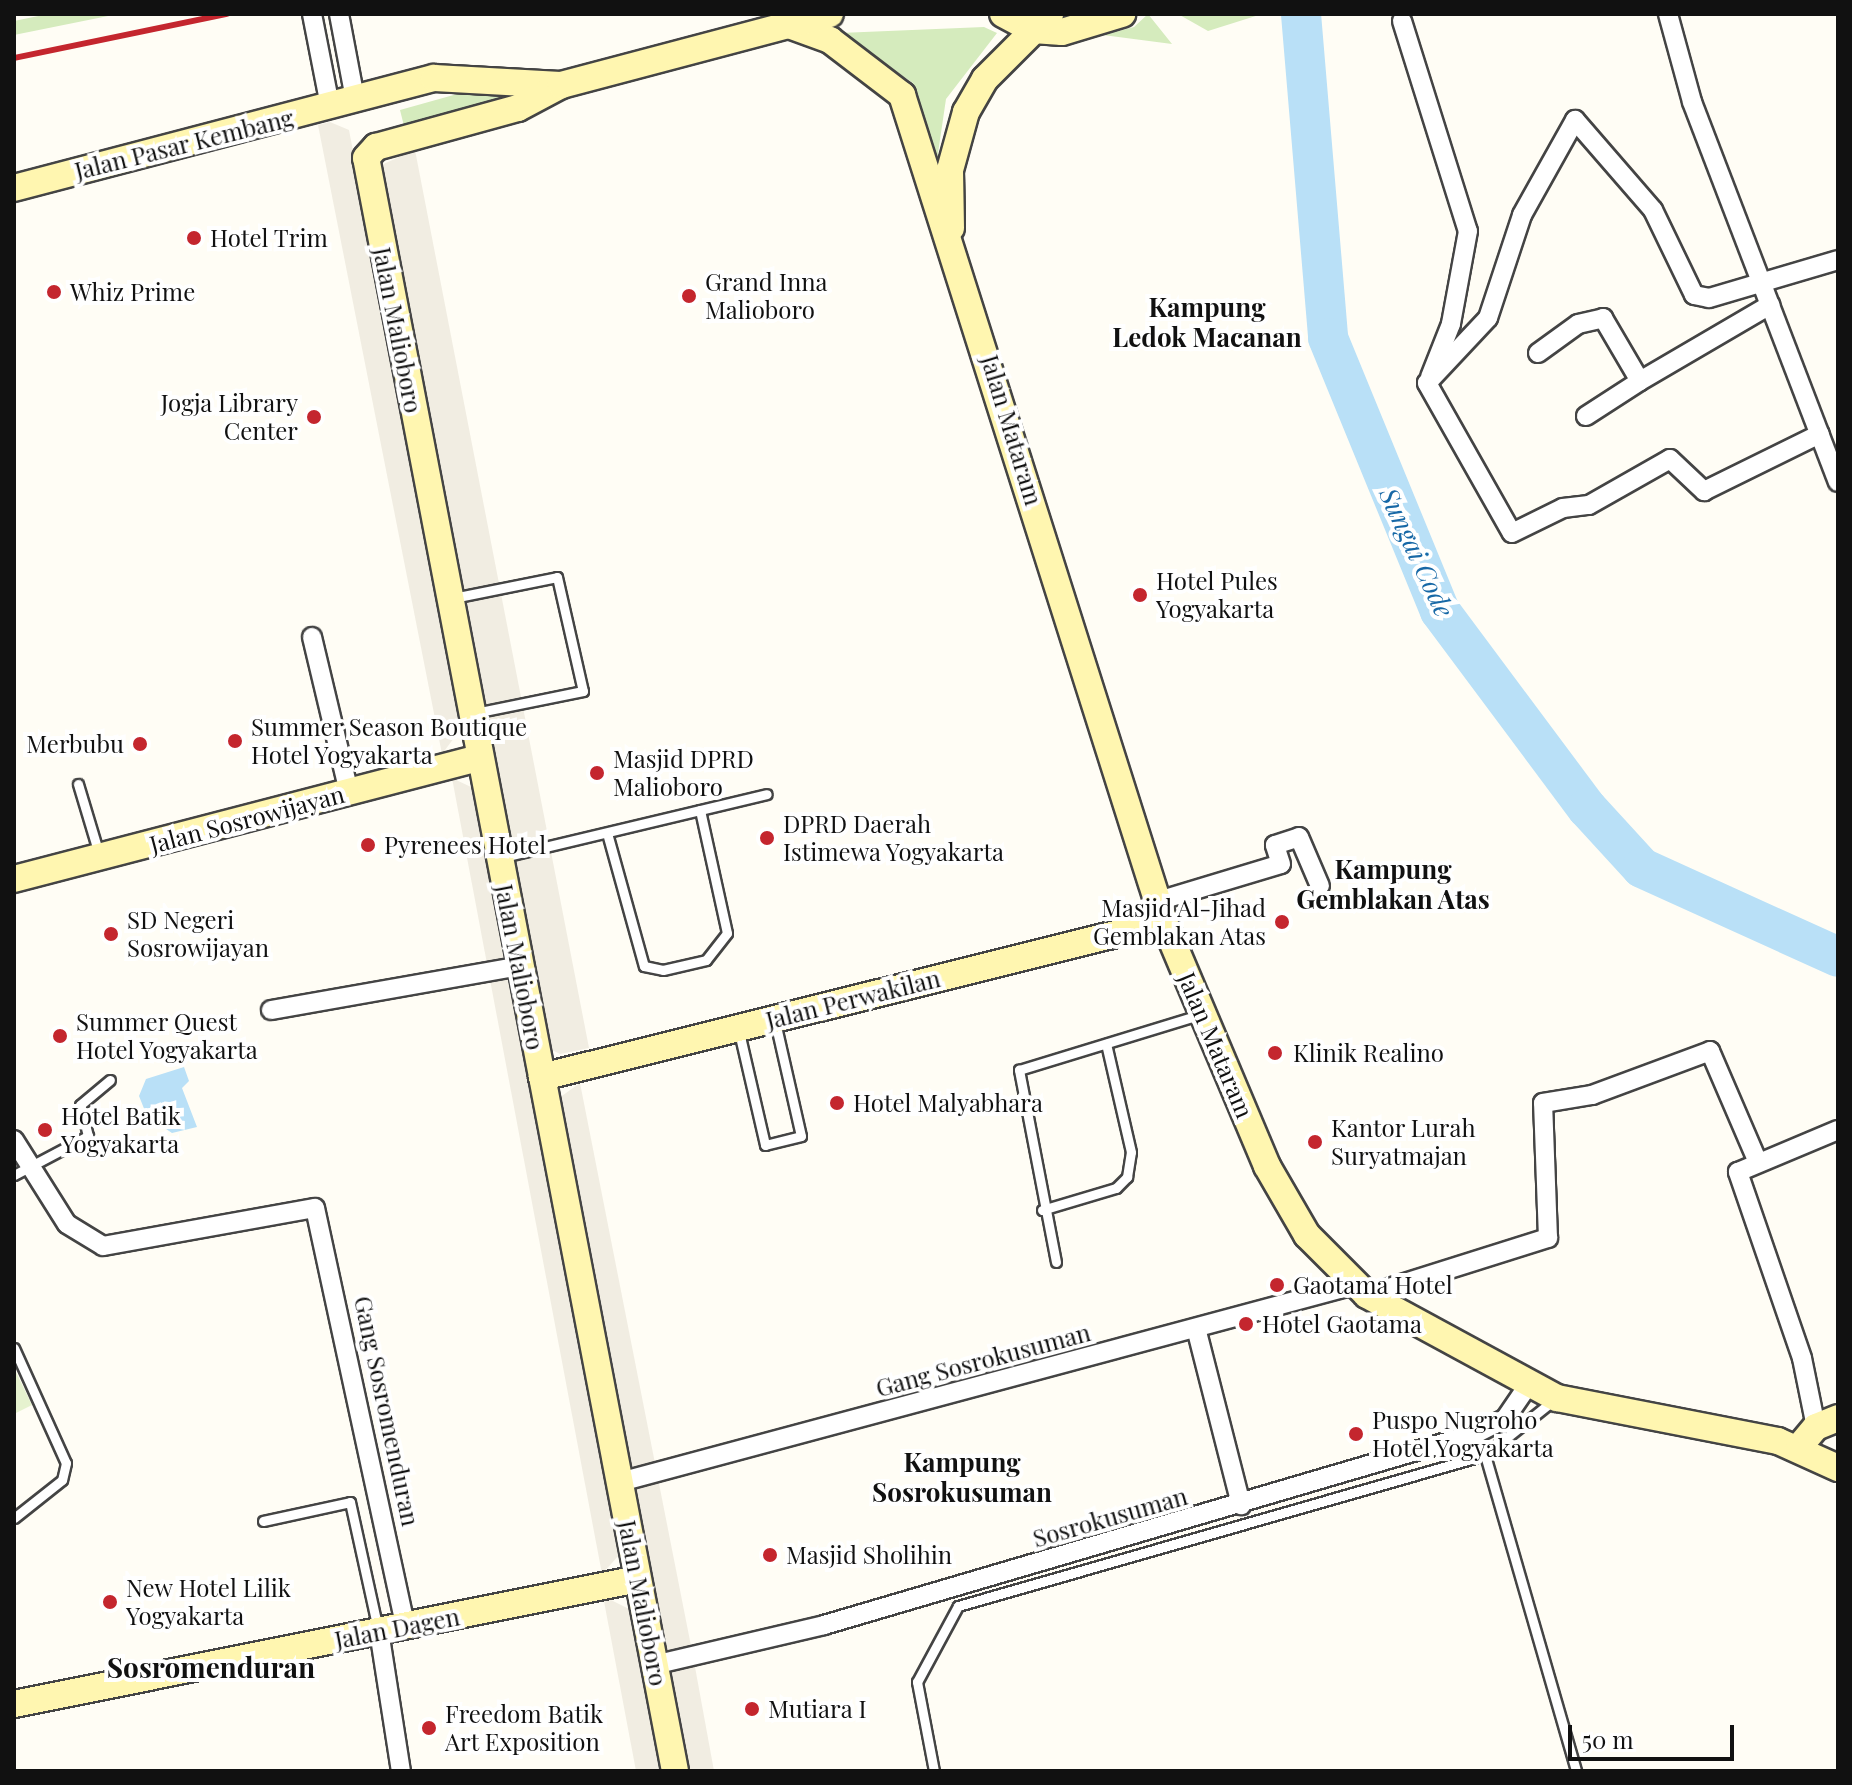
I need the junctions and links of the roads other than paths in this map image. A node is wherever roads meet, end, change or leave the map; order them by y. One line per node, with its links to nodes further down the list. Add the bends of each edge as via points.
1 (312, 14): 11 (street)
2 (339, 14): 11 (street)
3 (830, 14): 9 (main road)
4 (1003, 14): 8 (main road)
5 (1122, 14): 8 (main road, via 1073,31)
6 (1668, 14): 15 (street, via 1692,102)
7 (1402, 16): 19 (street, via 1468,231 1451,324)
8 (1041, 22): 13 (main road, Jalan Mataram, via 985,79 966,112 950,170)
9 (789, 25): 10 (main road); 13 (main road, Jalan Mataram, via 823,36 896,87)
10 (561, 85): 11 (main road, Jalan Pasar Kembang, via 445,77); 23 (main road, Jalan Malioboro, via 518,108 376,147 366,162)
11 (342, 103): 12 (main road, Jalan Pasar Kembang)
12 (14, 188)
13 (951, 236): 36 (main road, Jalan Mataram)
14 (1838, 260): 15 (street)
15 (1761, 283): 16 (street); 19 (street, via 1709,298 1694,295 1646,200 1575,120 1522,215 1488,318)
16 (1770, 305): 18 (street); 21 (street)
17 (1538, 353): 18 (street, via 1578,324 1603,318)
18 (1640, 381): 20 (street)
19 (1427, 383): 21 (street, via 1512,533 1563,508 1589,505 1670,459 1704,491)
20 (1586, 416)
21 (1820, 434): 22 (street)
22 (1838, 482)
23 (450, 599): 25 (main road, Jalan Malioboro); 25 (lane, via 557,577 583,691)
24 (312, 637): 28 (street)
25 (472, 713): 26 (main road, Jalan Malioboro)
26 (480, 758): 28 (main road, Jalan Sosrowijayan); 33 (main road, Jalan Malioboro)
27 (78, 784): 32 (lane)
28 (349, 792): 32 (main road, Jalan Sosrowijayan)
29 (767, 794): 30 (lane)
30 (700, 810): 31 (lane); 31 (lane, via 727,933 706,960 663,970 644,966)
31 (607, 833): 33 (lane)
32 (100, 857): 34 (main road, Jalan Sosrowijayan)
33 (499, 858): 37 (main road, Jalan Malioboro)
34 (14, 879)
35 (1320, 886): 36 (street, via 1299,837 1275,845 1281,864)
36 (1161, 912): 39 (main road, Jalan Mataram); 40 (main road, Jalan Perwakilan)
37 (520, 966): 38 (street); 43 (main road, Jalan Malioboro)
38 (271, 1010)
39 (1202, 1014): 42 (lane); 51 (main road, Jalan Mataram, via 1299,1221)
40 (774, 1019): 41 (main road, Jalan Perwakilan); 41 (lane, via 801,1136 765,1145)
41 (738, 1028): 43 (main road, Jalan Perwakilan)
42 (1106, 1044): 49 (lane, via 1131,1152 1127,1177 1116,1188); 49 (lane, via 1019,1070)
43 (542, 1077): 59 (main road, Jalan Malioboro)
44 (110, 1080): 48 (lane, via 80,1105 88,1136)
45 (1838, 1130): 47 (street)
46 (14, 1140): 48 (street)
47 (1757, 1160): 51 (street, Gang Sosrokusuman, via 1710,1051 1592,1095 1543,1103 1548,1238); 56 (street, via 1738,1172 1802,1358)
48 (22, 1171): 64 (street, Gang Sosromenduran, via 67,1224 103,1246 315,1208)
49 (1042, 1210): 50 (lane)
50 (1056, 1262)
51 (1363, 1290): 52 (street, Gang Sosrokusuman); 54 (main road, Jalan Mataram)
52 (1196, 1328): 59 (street, Gang Sosrokusuman); 60 (street)
53 (14, 1348): 61 (lane, via 66,1463 62,1480)
54 (1529, 1384): 55 (main road, Jalan Mataram); 60 (street, Sosrokusuman, via 1505,1419 1477,1433)
55 (1557, 1398): 56 (main road, Jalan Mataram); 57 (lane)
56 (1818, 1431): 58 (main road, Jalan Mataram)
57 (1485, 1455): 70 (lane, via 958,1606 917,1682); 71 (lane)
58 (1838, 1468)
59 (620, 1482): 63 (main road, Jalan Malioboro)
60 (1241, 1505): 66 (street, Sosrokusuman)
61 (14, 1518)
62 (263, 1521): 65 (lane, via 350,1502)
63 (638, 1579): 64 (main road, Jalan Dagen); 66 (main road, Jalan Malioboro)
64 (405, 1626): 65 (main road, Jalan Dagen)
65 (379, 1631): 67 (main road, Jalan Dagen); 68 (street)
66 (654, 1665): 69 (main road, Jalan Malioboro)
67 (16, 1699)
68 (401, 1771)
69 (675, 1771)
70 (934, 1771)
71 (1576, 1771)

